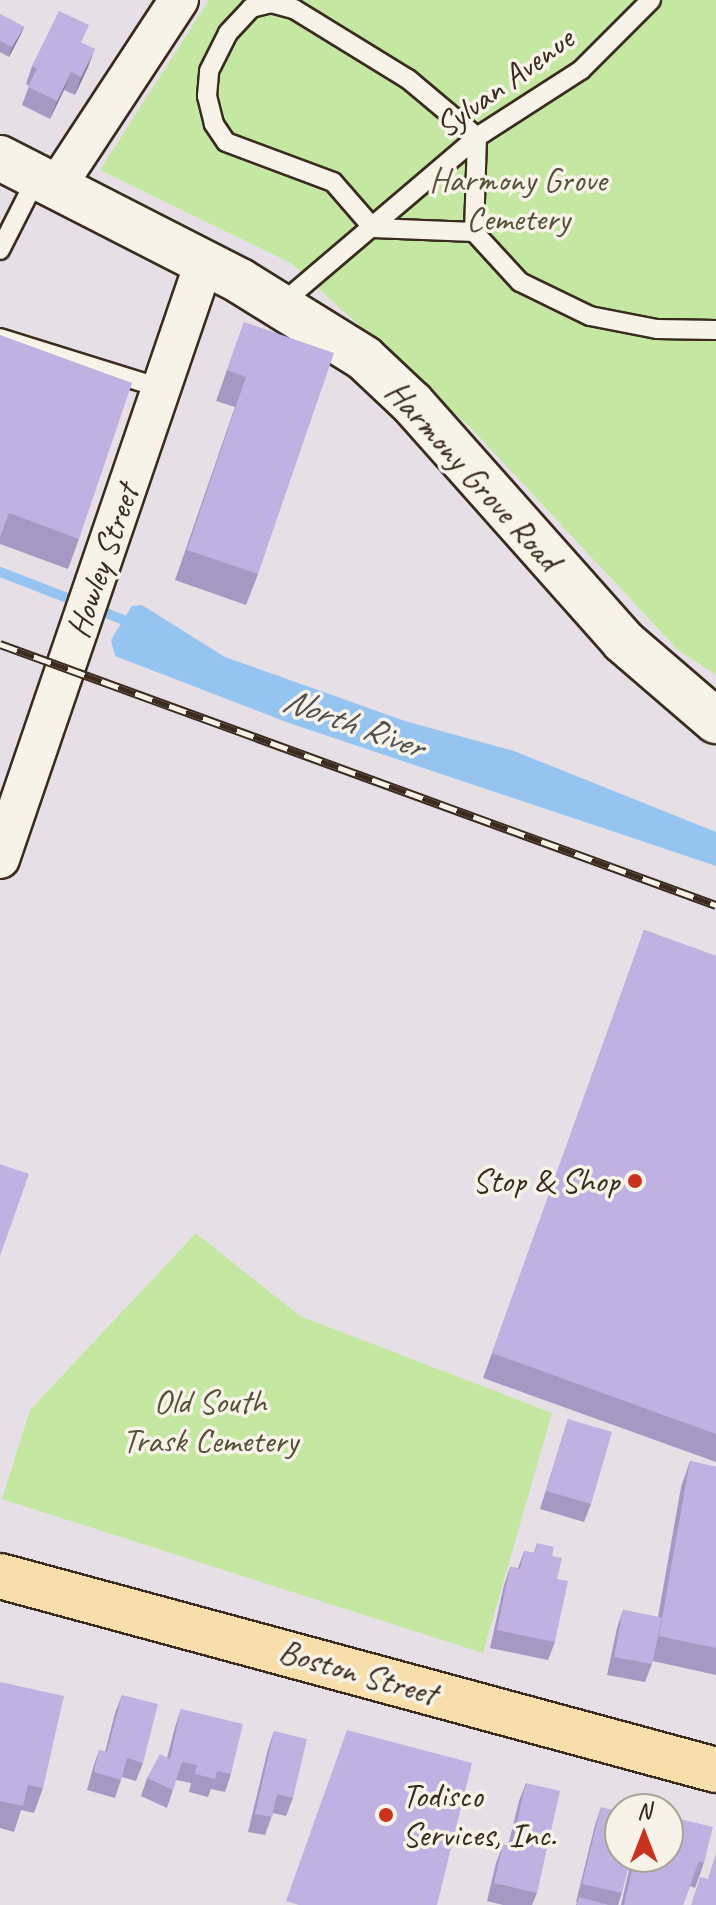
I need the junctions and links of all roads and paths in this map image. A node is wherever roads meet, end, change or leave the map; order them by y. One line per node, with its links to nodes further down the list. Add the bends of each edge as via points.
1 (179, 0): 4 (street)
2 (651, 0): 3 (lane, Sylvan Avenue, via 581,70)
3 (477, 137): 5 (lane, Sylvan Avenue); 5 (lane, via 408,79 294,9 271,3 251,8 228,33 209,71 207,96 214,124 226,142 333,182); 6 (lane)
4 (31, 174): 7 (lane); 8 (street, Harmony Grove Road)
5 (373, 228): 6 (lane); 9 (lane, Sylvan Avenue)
6 (474, 232): 10 (lane, via 520,282 590,316 657,329)
7 (0, 250)
8 (204, 263): 9 (street, Harmony Grove Road); 12 (street, Howley Street)
9 (281, 304): 13 (street, Harmony Grove Road, via 364,358 412,403 623,641)
10 (716, 330)
11 (0, 338): 12 (lane)
12 (161, 388): 14 (street, Howley Street)
13 (716, 721)
14 (0, 859)
15 (0, 1576): 16 (main road, Boston Street)
16 (716, 1770)

